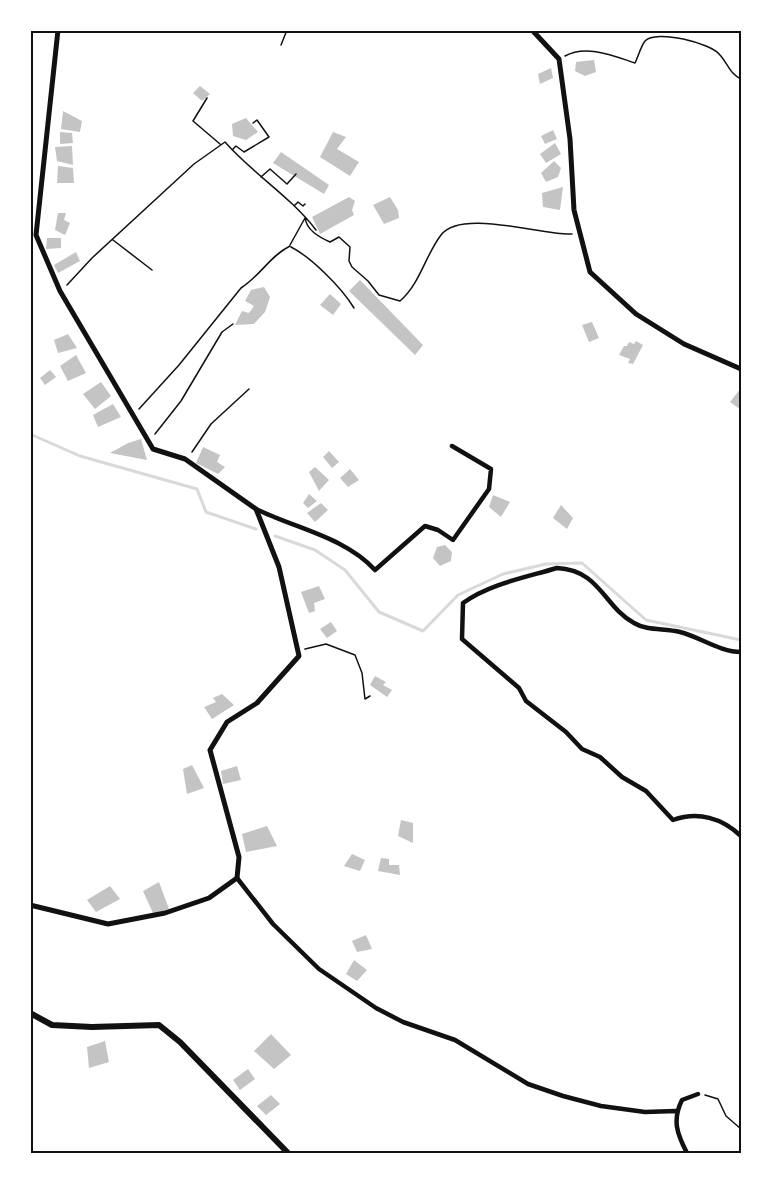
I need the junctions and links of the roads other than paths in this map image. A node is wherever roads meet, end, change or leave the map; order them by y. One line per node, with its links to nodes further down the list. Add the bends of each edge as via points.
1 (58, 30): 5 (street, via 36,236 60,293 153,449 188,461)
2 (532, 30): 3 (street, via 559,60 570,139 574,210 590,272 636,314 684,344)
3 (741, 369)
4 (452, 446): 5 (street, via 491,470 489,489 453,540 425,526 375,570 323,537)
5 (256, 509): 8 (street, via 279,567 299,656 257,703 227,722 210,750 239,857)
6 (741, 652): 7 (street, via 729,652 678,631 634,623 589,579 566,568 502,585 463,603 462,639 582,749 600,757 622,777 646,791 673,820 686,815 706,817 727,823)
7 (741, 836)
8 (237, 878): 9 (street, via 208,898 165,913 108,924); 12 (street, via 273,924 319,969 376,1008 455,1040 528,1084 563,1096 636,1111)
9 (30, 905)
10 (30, 1012): 13 (main road, via 52,1024 92,1028 159,1025)
11 (698, 1094): 12 (street, via 682,1100)
12 (676, 1112): 14 (street, via 676,1128)
13 (288, 1153)
14 (687, 1153)

